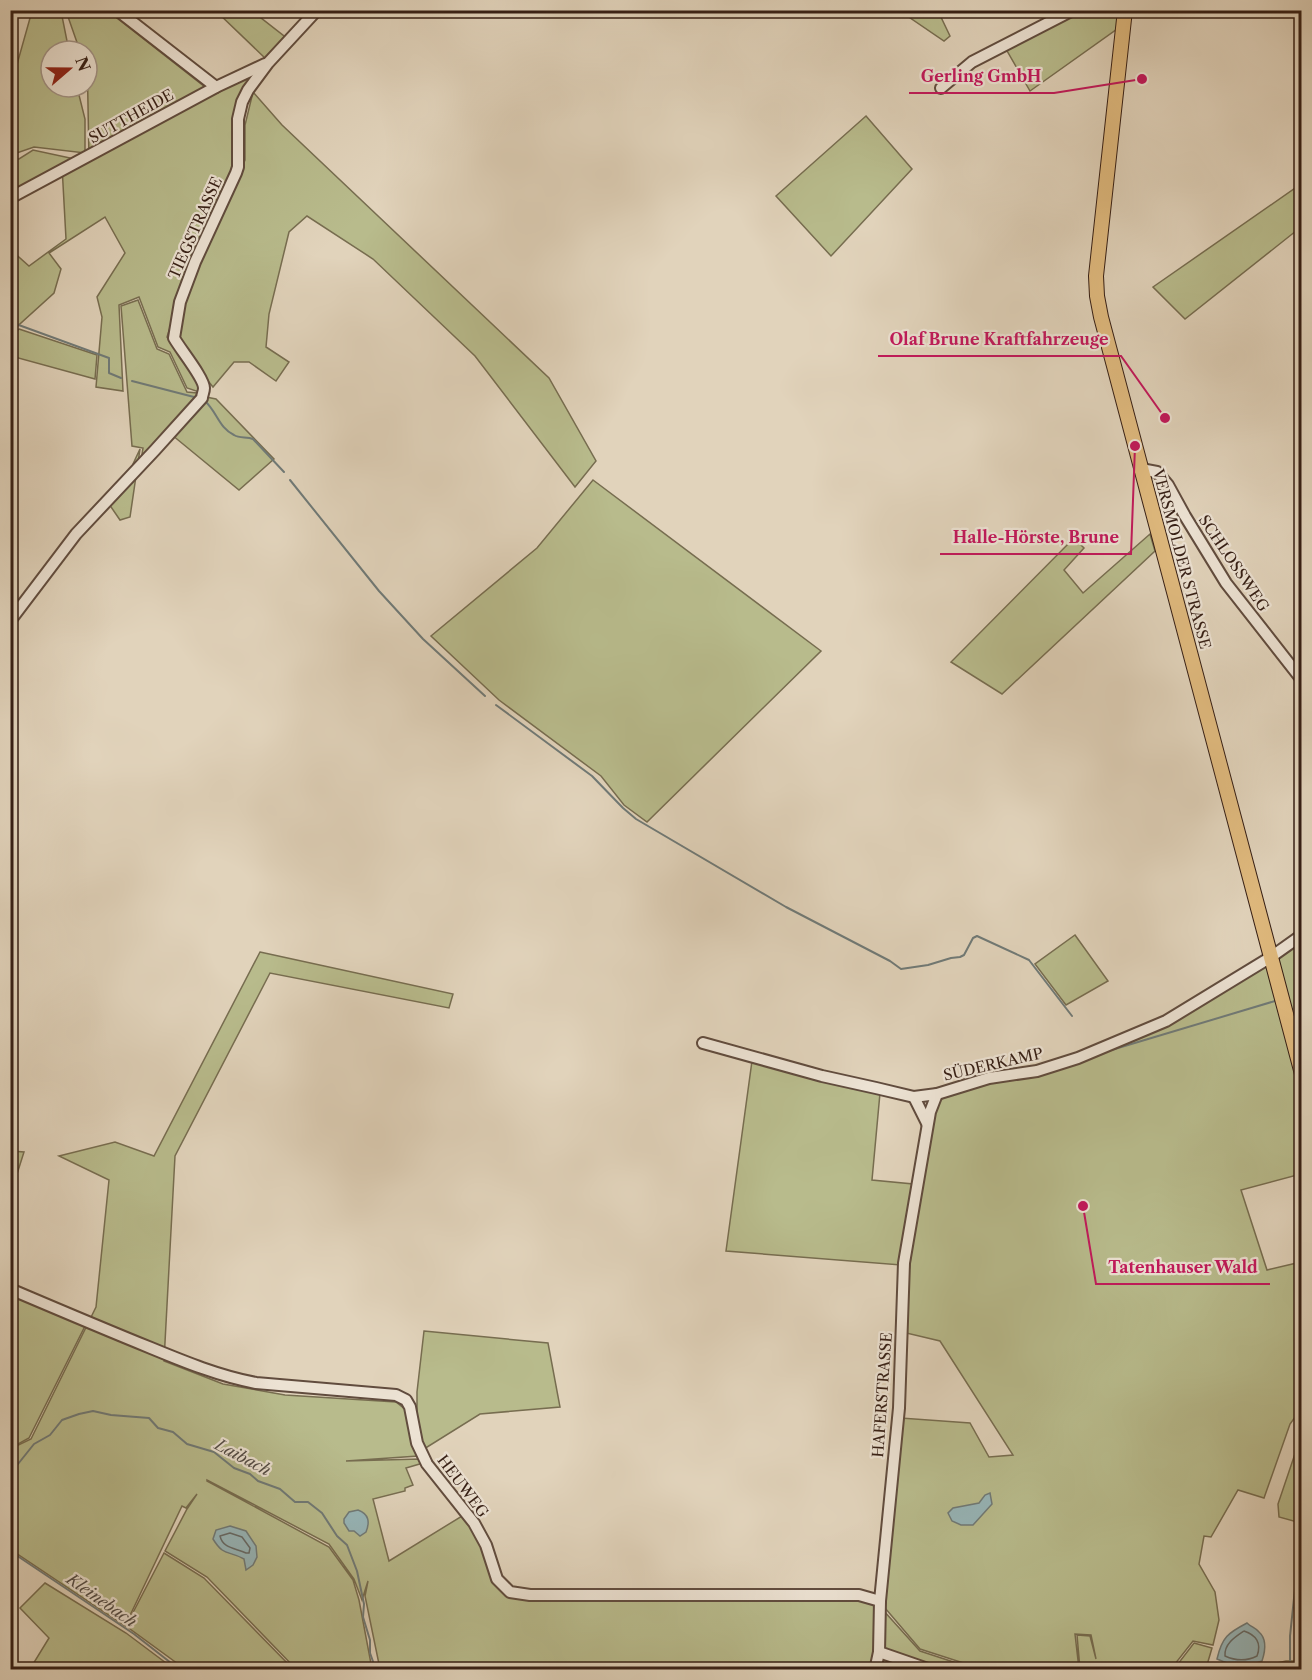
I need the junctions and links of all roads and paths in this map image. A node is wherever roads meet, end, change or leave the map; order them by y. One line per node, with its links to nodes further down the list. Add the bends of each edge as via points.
1 (117, 10): 6 (street)
2 (317, 10): 5 (street, TIEGSTRASSE)
3 (1073, 10): 7 (street, via 972,62)
4 (1125, 10): 9 (main road, VERSMOLDER STRASSE, via 1096,276 1101,317)
5 (268, 63): 6 (street, SUTTHEIDE); 10 (street, TIEGSTRASSE, via 242,102 236,173 180,302 174,338 201,377 202,398 76,534)
6 (216, 87): 8 (street, SUTTHEIDE)
7 (940, 88)
8 (10, 198)
9 (1141, 469): 11 (street, SCHLOSSWEG, via 1157,472 1168,484 1226,583); 13 (main road, VERSMOLDER STRASSE)
10 (10, 621)
11 (1302, 680)
12 (1302, 935): 13 (street, SÜDERKAMP)
13 (1271, 957): 15 (main road, VERSMOLDER STRASSE); 16 (street, SÜDERKAMP, via 1167,1021 1078,1058)
14 (703, 1043): 17 (street, SÜDERKAMP)
15 (1302, 1074)
16 (937, 1094): 17 (street, SÜDERKAMP); 18 (street, HAFERSTRASSE)
17 (914, 1097): 18 (street)
18 (927, 1124): 20 (street, HAFERSTRASSE, via 904,1263 899,1408)
19 (10, 1289): 20 (street, HEUWEG, via 234,1379 396,1395 406,1400 427,1464 474,1523 497,1579 510,1592 859,1595)
20 (880, 1601): 21 (street, HAFERSTRASSE)
21 (879, 1652): 22 (street, HAFERSTRASSE); 23 (street)
22 (875, 1668)
23 (931, 1670)

